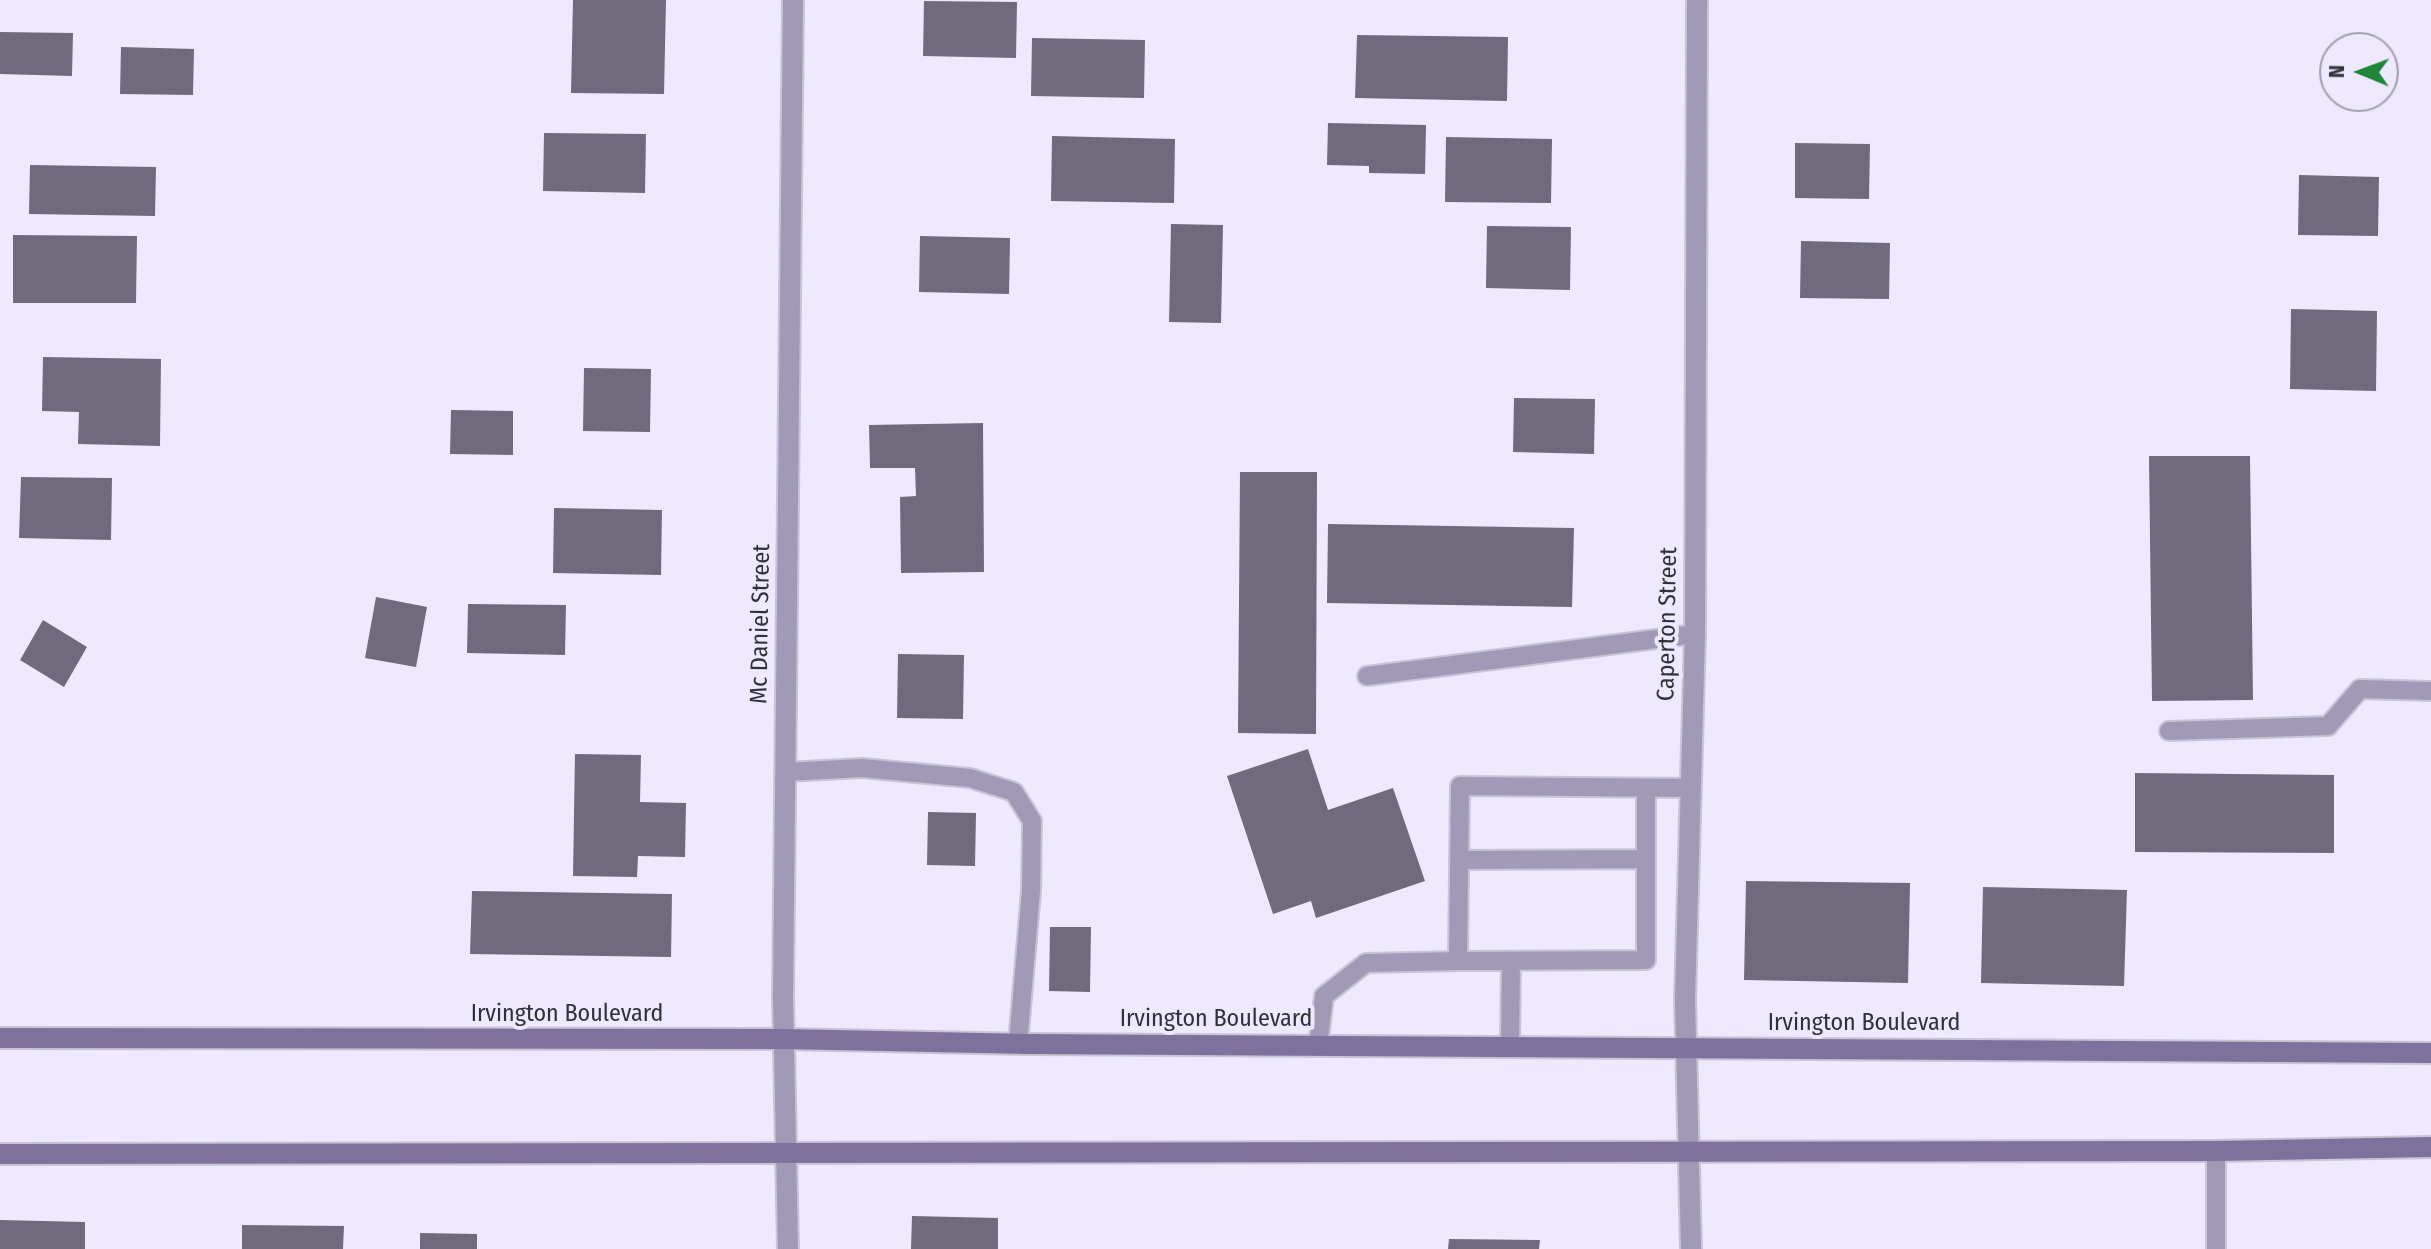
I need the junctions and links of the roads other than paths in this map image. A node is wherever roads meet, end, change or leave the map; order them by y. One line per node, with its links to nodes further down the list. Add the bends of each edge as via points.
1 (793, 0): 7 (street, Mc Daniel Street)
2 (1697, 0): 3 (street, Caperton Street)
3 (1695, 634): 4 (lane); 9 (street, Caperton Street)
4 (1367, 676)
5 (2431, 691): 6 (lane, via 2360,689 2328,726)
6 (2169, 731)
7 (785, 772): 15 (street, Mc Daniel Street); 16 (lane, via 862,768 970,778 1014,792 1032,821)
8 (1646, 788): 9 (lane); 10 (lane); 11 (lane, via 1460,786)
9 (1691, 788): 19 (street, Caperton Street)
10 (1646, 859): 11 (lane); 13 (lane, via 1646,960)
11 (1459, 860): 12 (lane)
12 (1458, 961): 13 (lane); 17 (lane, via 1366,963 1324,996)
13 (1511, 961): 18 (lane)
14 (0, 1038): 15 (main road, Irvington Boulevard)
15 (784, 1039): 16 (main road, Irvington Boulevard); 24 (street, Mc Daniel Street)
16 (1018, 1044): 17 (main road, Irvington Boulevard)
17 (1318, 1046): 18 (main road, Irvington Boulevard)
18 (1510, 1047): 19 (main road, Irvington Boulevard)
19 (1687, 1049): 20 (main road, Irvington Boulevard); 22 (street, Caperton Street)
20 (2431, 1053)
21 (2431, 1147): 23 (main road)
22 (1689, 1151): 23 (main road); 24 (main road); 27 (street, Caperton Street)
23 (2216, 1151): 28 (lane)
24 (787, 1153): 25 (main road); 26 (street, Mc Daniel Street)
25 (0, 1154)
26 (788, 1249)
27 (1691, 1249)
28 (2216, 1249)

